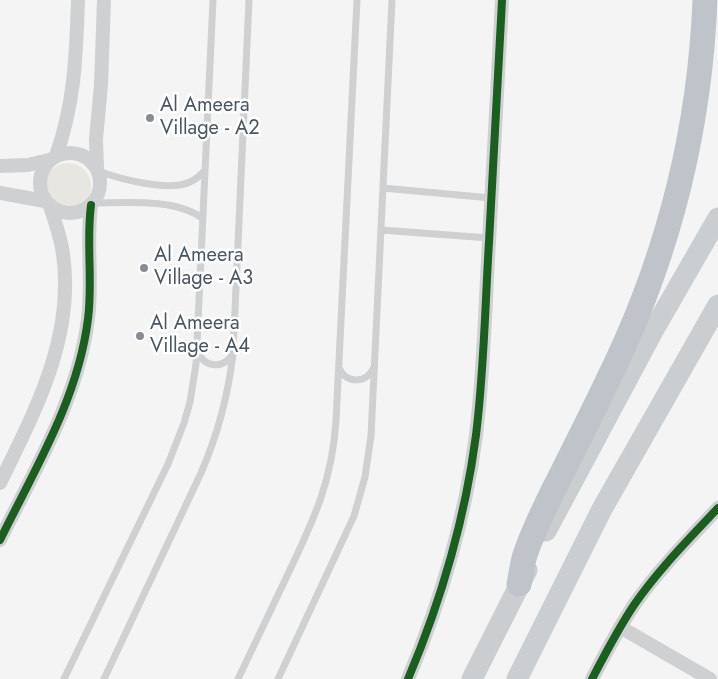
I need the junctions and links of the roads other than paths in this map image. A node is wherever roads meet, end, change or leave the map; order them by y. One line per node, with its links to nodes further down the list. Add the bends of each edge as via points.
1 (78, 0): 9 (street, via 73,88 64,134)
2 (104, 0): 12 (street, via 96,139)
3 (214, 0): 11 (lane)
4 (249, 0): 24 (lane)
5 (357, 0): 26 (lane)
6 (392, 0): 13 (lane)
7 (502, 0): 15 (street)
8 (705, 0): 30 (highway, via 702,48 688,143 661,250 621,353 531,538)
9 (53, 158): 10 (street, via 28,166); 12 (street, via 79,153); 16 (street, via 41,172 40,180)
10 (0, 166)
11 (205, 169): 12 (lane, via 196,179 179,185 135,182); 18 (lane)
12 (98, 170): 17 (street, via 100,188)
13 (383, 188): 15 (lane); 20 (lane)
14 (0, 193): 16 (street)
15 (491, 198): 21 (street)
16 (48, 203): 17 (street, via 70,213); 27 (street, via 64,267 58,339 46,385)
17 (92, 204): 18 (lane, via 170,205 187,209); 29 (street, via 88,237 90,302 79,368 61,417)
18 (202, 218): 23 (lane)
19 (718, 218): 30 (main road, via 618,396)
20 (381, 230): 21 (lane); 25 (lane)
21 (489, 238): 37 (street, via 480,399 470,473 444,583)
22 (718, 305): 39 (main road, via 602,509)
23 (197, 348): 24 (lane, via 202,359 213,365 224,363); 33 (lane, via 190,402 177,443)
24 (233, 354): 34 (lane, via 225,403 211,450)
25 (375, 365): 26 (lane, via 366,378 355,381 345,376); 36 (lane, via 370,442 360,496 346,536)
26 (339, 367): 35 (lane, via 335,442 327,483 312,523)
27 (0, 483)
28 (718, 508): 31 (street, via 652,582)
29 (0, 540)
30 (519, 584): 38 (main road)
31 (620, 627): 40 (street); 41 (street)
32 (718, 672): 41 (street)
33 (64, 679)
34 (104, 679)
35 (238, 679)
36 (278, 679)
37 (408, 679)
38 (472, 679)
39 (517, 679)
40 (592, 679)
41 (712, 679)

